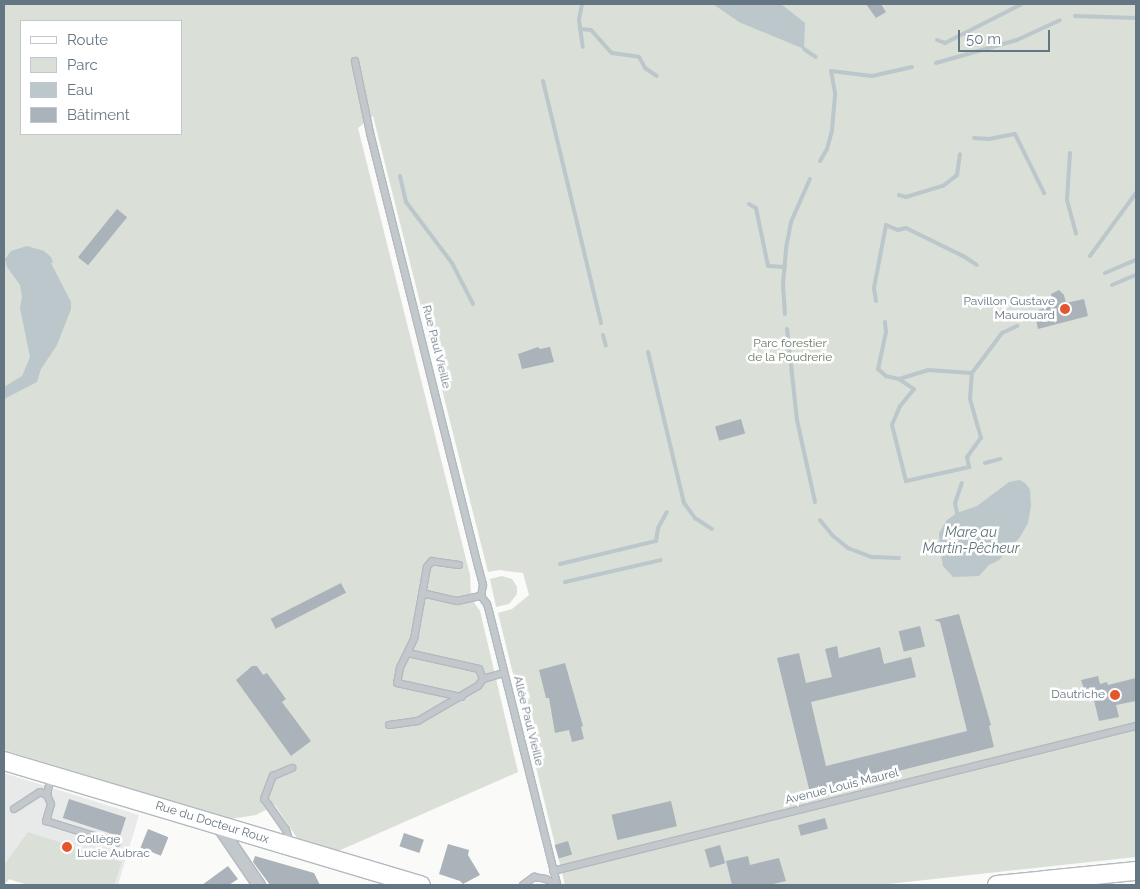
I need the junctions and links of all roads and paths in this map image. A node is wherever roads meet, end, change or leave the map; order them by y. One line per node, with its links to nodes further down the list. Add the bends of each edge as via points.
1 (355, 61): 3 (lane, Rue Paul Vieille)
2 (459, 565): 4 (lane, via 432,561)
3 (478, 566): 5 (lane, Allée Paul Vieille, via 483,585)
4 (422, 593): 5 (lane, via 457,600); 6 (lane, via 414,639)
5 (481, 596): 7 (lane, Allée Paul Vieille, via 487,604)
6 (408, 653): 8 (lane, via 479,669); 9 (lane, via 397,683)
7 (504, 674): 8 (lane); 21 (lane, Allée Paul Vieille)
8 (482, 679): 9 (lane, via 478,686)
9 (461, 696): 10 (lane, via 418,721)
10 (389, 725)
11 (1136, 728): 21 (lane, Avenue Louis Maurel)
12 (4, 761): 14 (main road, Rue du Docteur Roux)
13 (292, 768): 19 (lane, via 273,776 264,799 286,830)
14 (51, 775): 15 (lane); 17 (main road, Rue du Docteur Roux)
15 (47, 795): 16 (lane, via 40,792); 18 (lane, via 51,804 46,821)
16 (14, 809)
17 (218, 825): 19 (main road, Rue du Docteur Roux); 22 (street)
18 (117, 843)
19 (291, 847): 23 (main road, Rue du Docteur Roux)
20 (1133, 870): 26 (main road)
21 (553, 871): 25 (lane, Allée Paul Vieille)
22 (259, 885)
23 (421, 885)
24 (522, 885): 25 (lane, via 534,878 546,878)
25 (557, 885)
26 (1003, 885)

